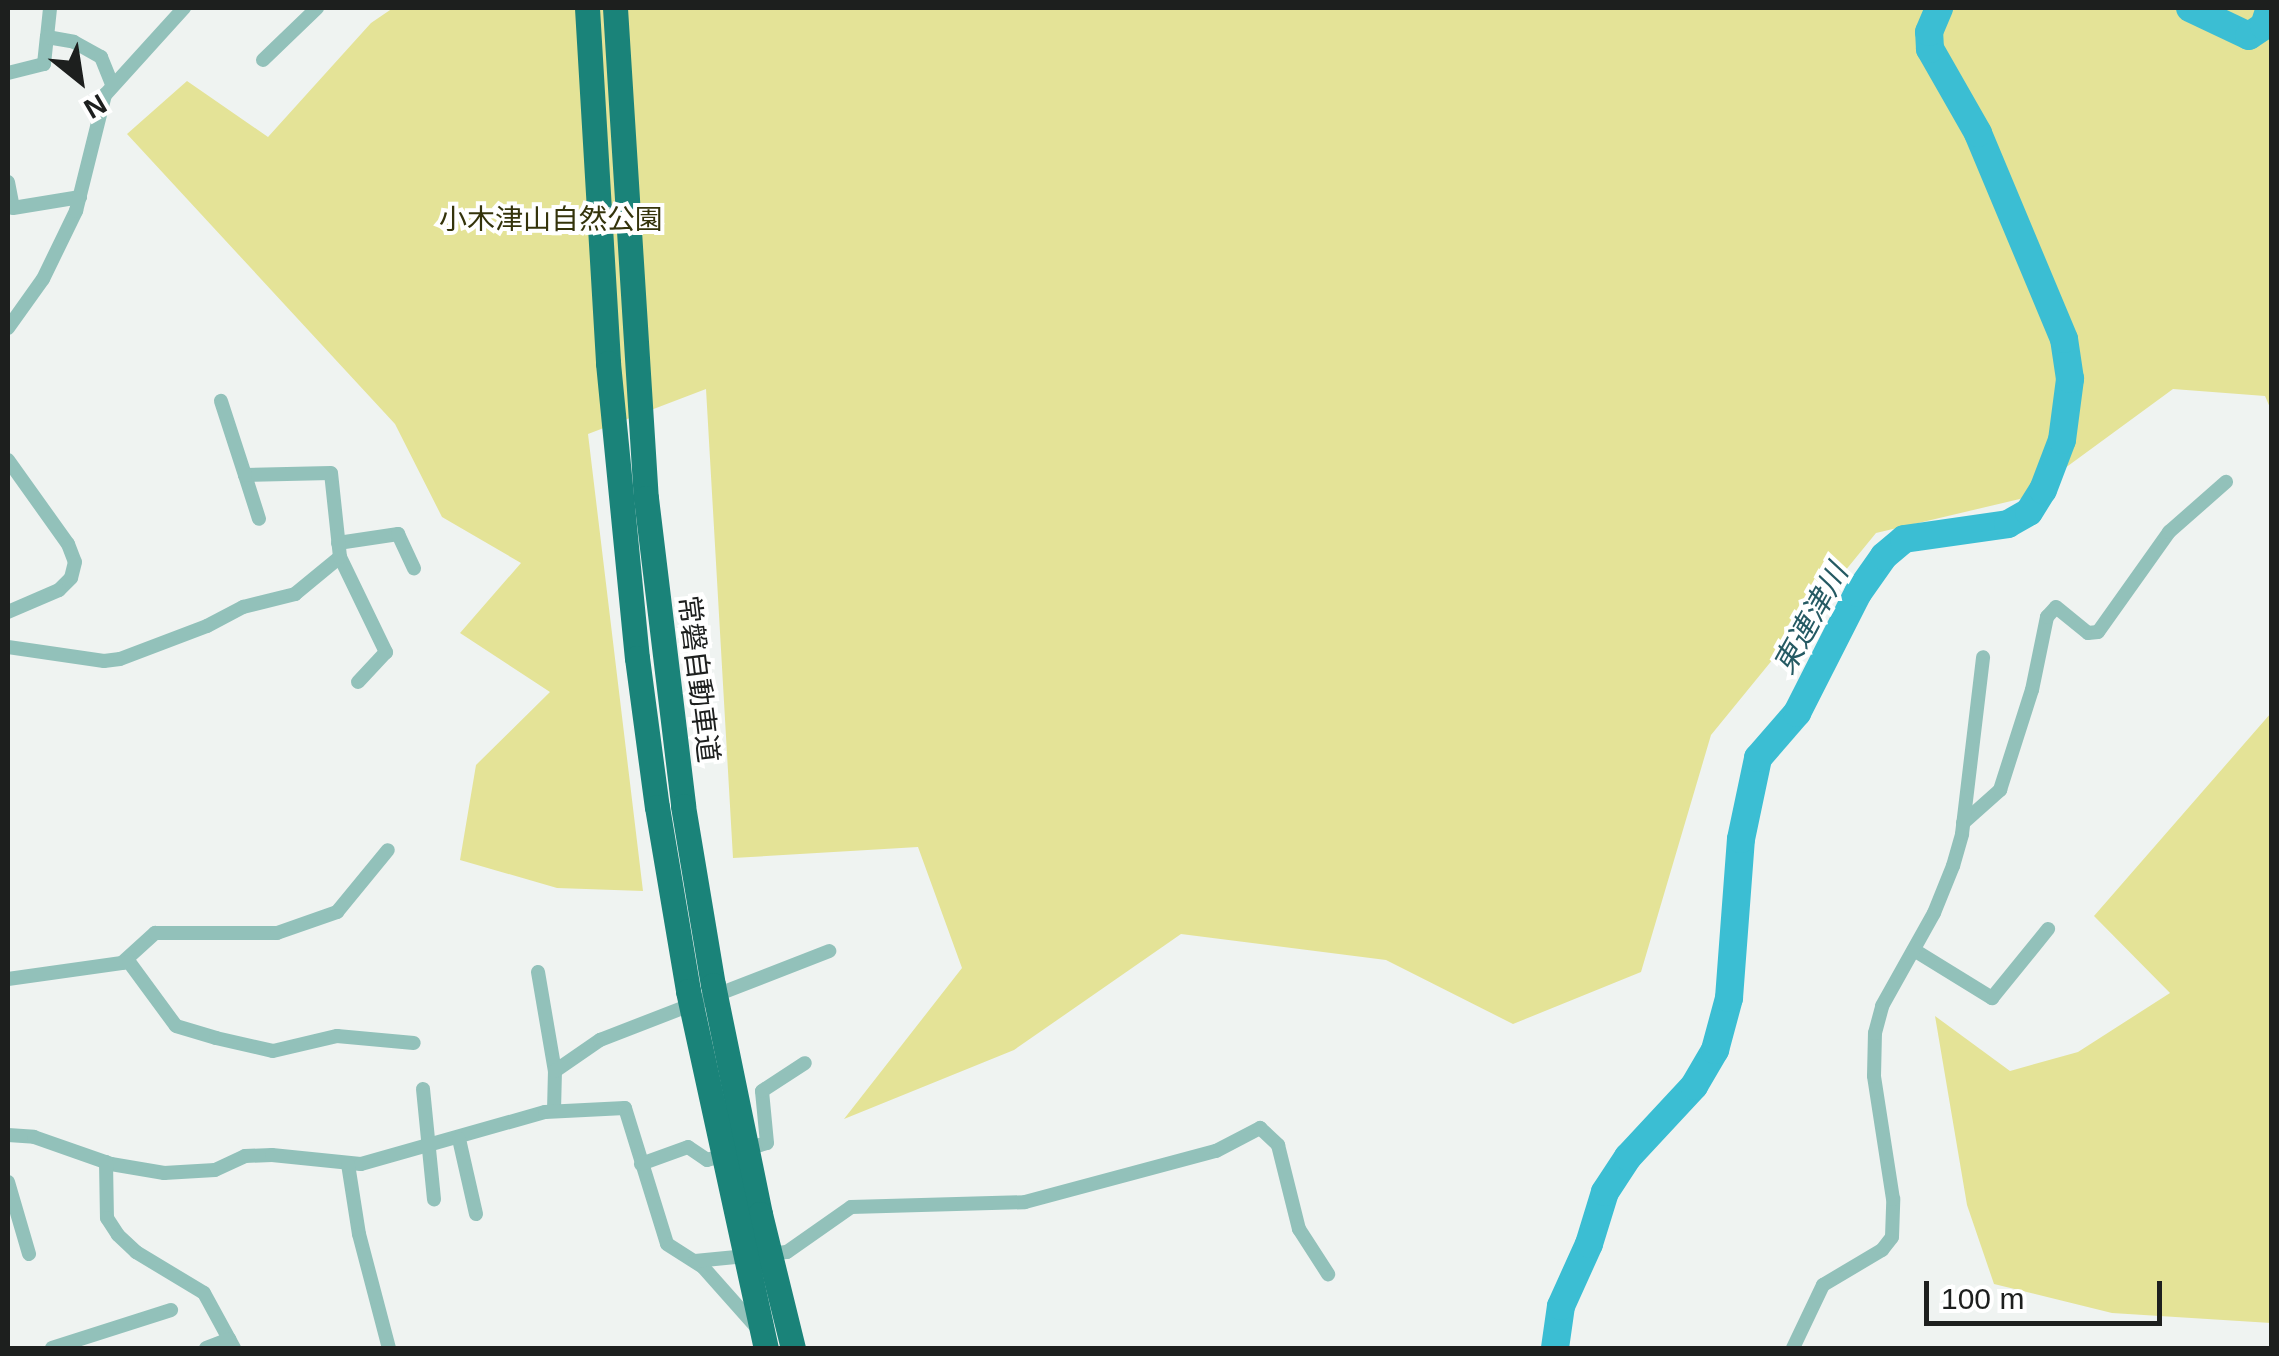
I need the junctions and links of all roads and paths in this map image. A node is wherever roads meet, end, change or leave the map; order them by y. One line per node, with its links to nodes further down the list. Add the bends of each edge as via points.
1 (50, 8): 6 (street)
2 (184, 8): 9 (street)
3 (317, 8): 7 (street)
4 (587, 8): 54 (highway, 常磐自動車道, bridge, via 610,380 637,658 688,991)
5 (614, 8): 55 (highway, 常磐自動車道, bridge, via 646,498 684,806 717,1004)
6 (48, 37): 8 (street, via 44,64); 9 (street, via 101,57)
7 (263, 60)
8 (8, 72)
9 (112, 84): 11 (street)
10 (8, 182): 11 (street, via 13,208)
11 (80, 196): 12 (street, via 44,279)
12 (8, 328)
13 (221, 401): 15 (street)
14 (8, 460): 20 (street, via 75,562 60,590)
15 (246, 475): 17 (street); 18 (street, via 331,473)
16 (2226, 482): 24 (street, via 2169,532 2098,632 2088,633 2056,607 2047,618 2000,790)
17 (260, 519)
18 (339, 550): 19 (street, via 398,534); 21 (street, via 295,594 242,607 120,659); 23 (street, via 386,652)
19 (414, 568)
20 (8, 612)
21 (8, 648)
22 (1982, 657): 24 (street)
23 (358, 682)
24 (1964, 823): 27 (street, via 1944,891)
25 (388, 850): 29 (street, via 338,912 276,933 155,933)
26 (2048, 930): 27 (street, via 1992,998)
27 (1914, 950): 57 (street, via 1882,1006 1876,1032 1874,1076 1893,1199 1892,1237 1882,1250 1822,1285)
28 (829, 951): 34 (street, via 600,1040)
29 (122, 963): 31 (street); 32 (street, via 130,962 176,1026 216,1038 273,1051 337,1036)
30 (538, 972): 34 (street)
31 (8, 978)
32 (414, 1044)
33 (805, 1063): 42 (street, via 762,1091 767,1142 707,1160 688,1147)
34 (555, 1070): 36 (street)
35 (423, 1089): 39 (street)
36 (554, 1111): 38 (street); 42 (street, via 624,1108)
37 (8, 1135): 40 (street, via 34,1136)
38 (458, 1139): 39 (street); 45 (street)
39 (430, 1148): 41 (street); 44 (street)
40 (106, 1162): 41 (street, via 164,1173 215,1170 245,1156 272,1154); 50 (street, via 107,1218 118,1235 204,1293)
41 (348, 1164): 53 (street, via 358,1234)
42 (641, 1164): 47 (street, via 667,1244)
43 (8, 1182): 46 (street)
44 (434, 1200)
45 (476, 1214)
46 (29, 1254)
47 (694, 1262): 48 (street, via 786,1252 852,1208 1025,1202 1216,1151 1260,1128 1278,1146 1299,1229); 56 (street, via 730,1293 752,1327)
48 (1328, 1274)
49 (171, 1310): 51 (street)
50 (231, 1344): 52 (street)
51 (52, 1348)
52 (206, 1348)
53 (389, 1348)
54 (766, 1348)
55 (793, 1348)
56 (801, 1348)
57 (1793, 1348)

